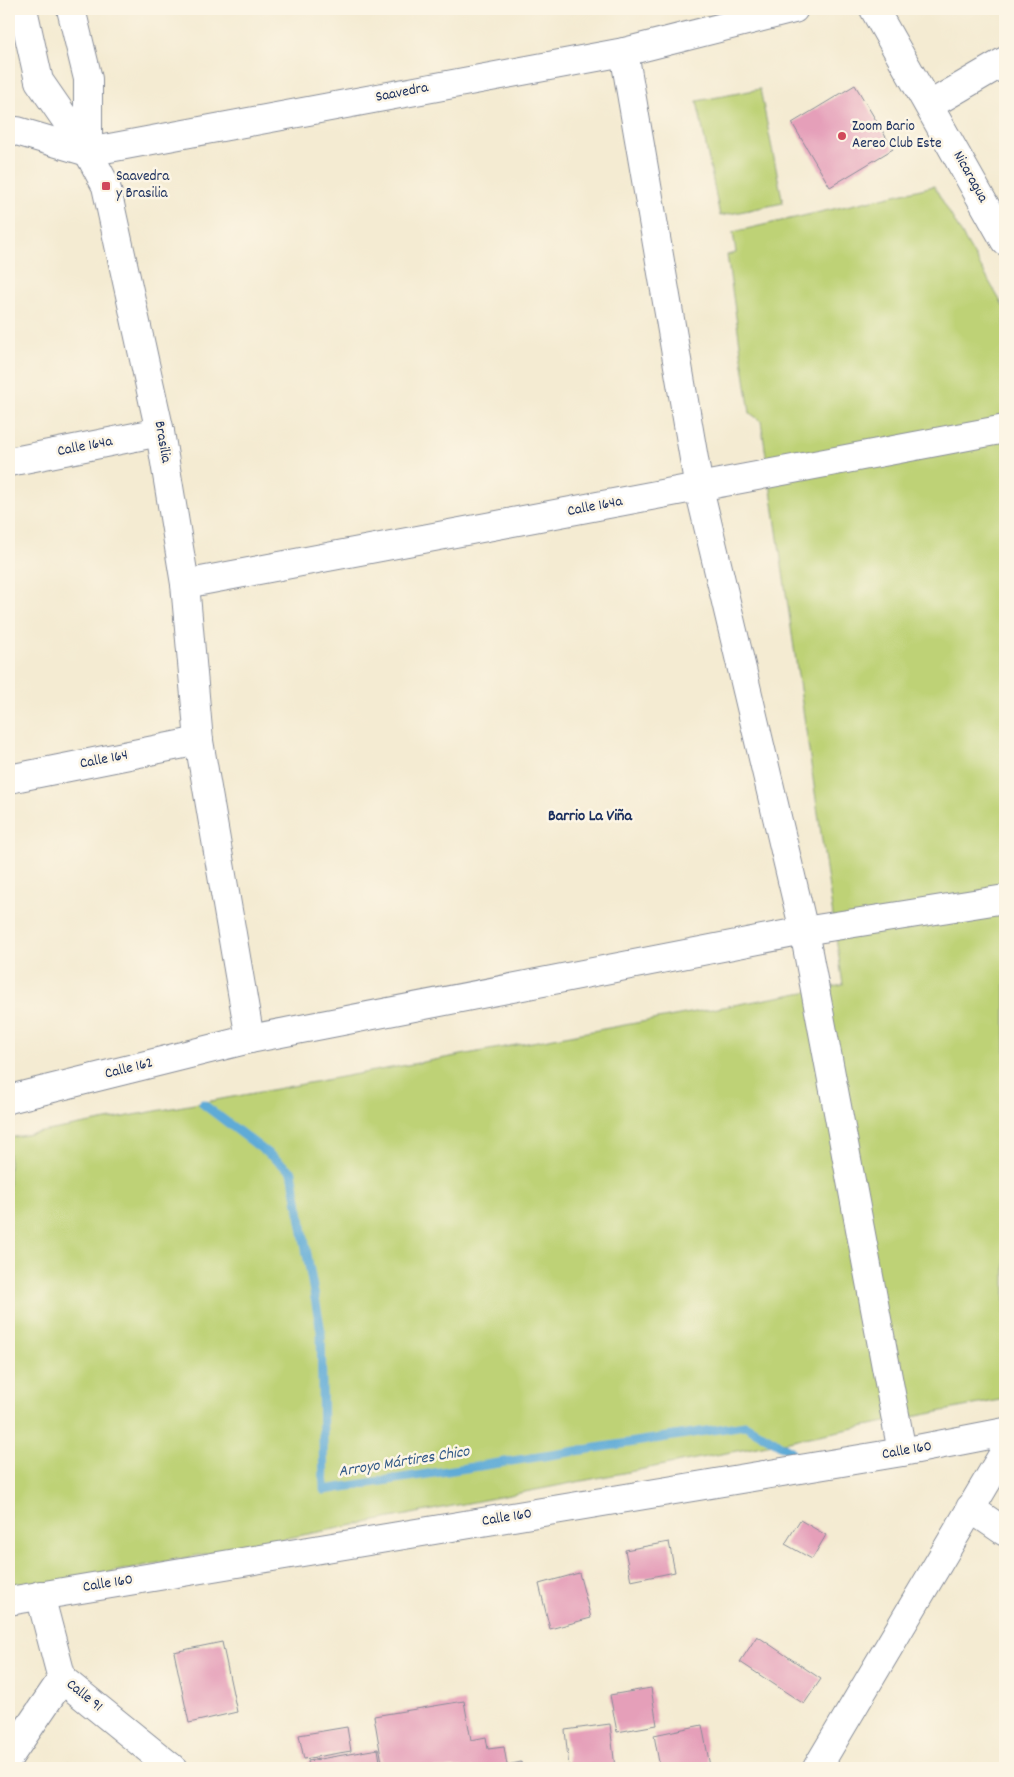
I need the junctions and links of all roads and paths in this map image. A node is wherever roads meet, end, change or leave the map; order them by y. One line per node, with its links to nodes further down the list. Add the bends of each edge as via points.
1 (23, 9): 9 (street, Brasilia, via 39,81)
2 (72, 9): 9 (street, via 88,79)
3 (794, 9): 5 (street, Saavedra)
4 (874, 9): 7 (street, Nicaragua)
5 (624, 52): 9 (street, Saavedra); 14 (street)
6 (1005, 61): 7 (street)
7 (930, 105): 10 (street, Nicaragua)
8 (9, 132): 9 (street, Saavedra, via 17,131)
9 (88, 152): 12 (street, Brasilia, via 106,186)
10 (1005, 241)
11 (1005, 429): 14 (street, Calle 164a)
12 (160, 432): 13 (street, Calle 164a); 15 (street, Brasilia)
13 (9, 462)
14 (699, 488): 15 (street, Calle 164a); 19 (street)
15 (185, 584): 16 (street, Brasilia)
16 (199, 741): 17 (street, Calle 164); 20 (street, Brasilia)
17 (9, 779)
18 (1005, 898): 19 (street, Calle 162)
19 (804, 931): 20 (street, Calle 162); 24 (street)
20 (250, 1039): 21 (street, Calle 162)
21 (9, 1099)
22 (1005, 1432): 24 (street, Calle 160)
23 (1005, 1451): 25 (street)
24 (902, 1452): 27 (street, Calle 160)
25 (970, 1508): 26 (street); 32 (street)
26 (1005, 1532)
27 (40, 1595): 28 (street, Calle 160); 29 (street, Calle 91)
28 (9, 1601)
29 (62, 1679): 30 (street); 31 (street, Calle 91)
30 (9, 1757)
31 (172, 1768)
32 (818, 1768)

